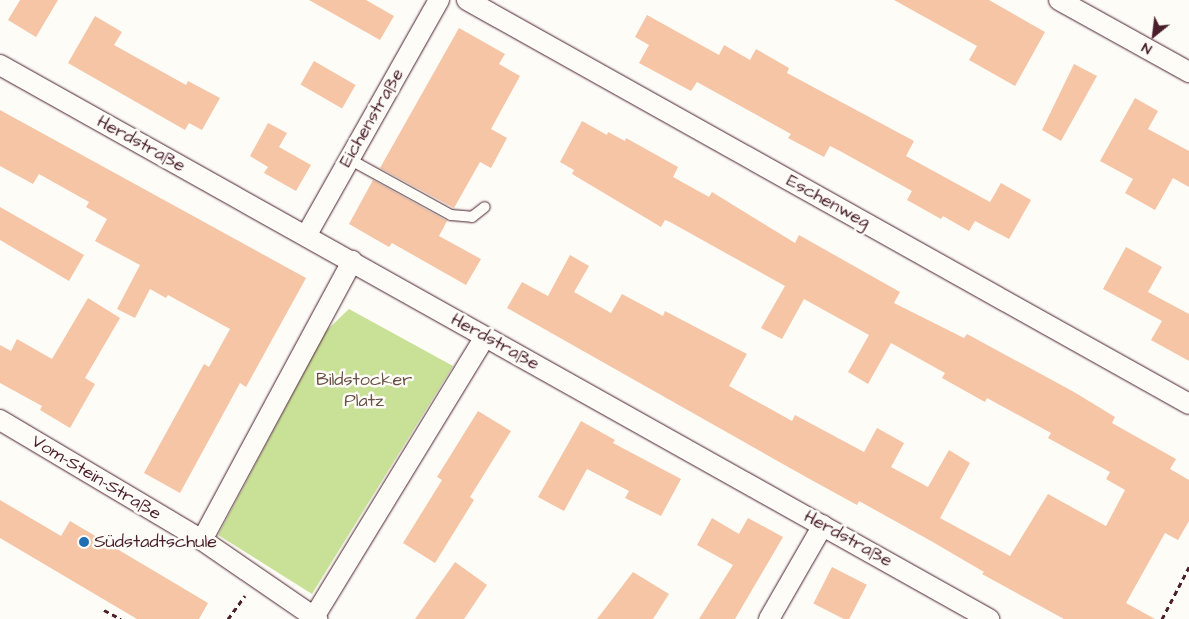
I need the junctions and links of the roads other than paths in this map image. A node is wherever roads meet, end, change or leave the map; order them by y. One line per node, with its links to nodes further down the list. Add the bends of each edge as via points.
1 (439, 0): 6 (street, Eichenstraße)
2 (467, 0): 11 (street, Eschenweg)
3 (1059, 0): 5 (street)
4 (0, 65): 8 (street, Herdstraße)
5 (1189, 72)
6 (349, 158): 7 (lane, via 451,215 472,217); 8 (street, Eichenstraße)
7 (485, 207)
8 (306, 236): 9 (street, Herdstraße)
9 (352, 261): 10 (street, Herdstraße); 14 (street)
10 (485, 338): 13 (street, Herdstraße); 15 (street)
11 (1189, 404)
12 (0, 420): 14 (street, Vom-Stein-Straße)
13 (823, 525): 16 (street); 17 (street, Herdstraße)
14 (202, 540): 15 (street, Vom-Stein-Straße)
15 (316, 618)
16 (770, 619)
17 (990, 619)

